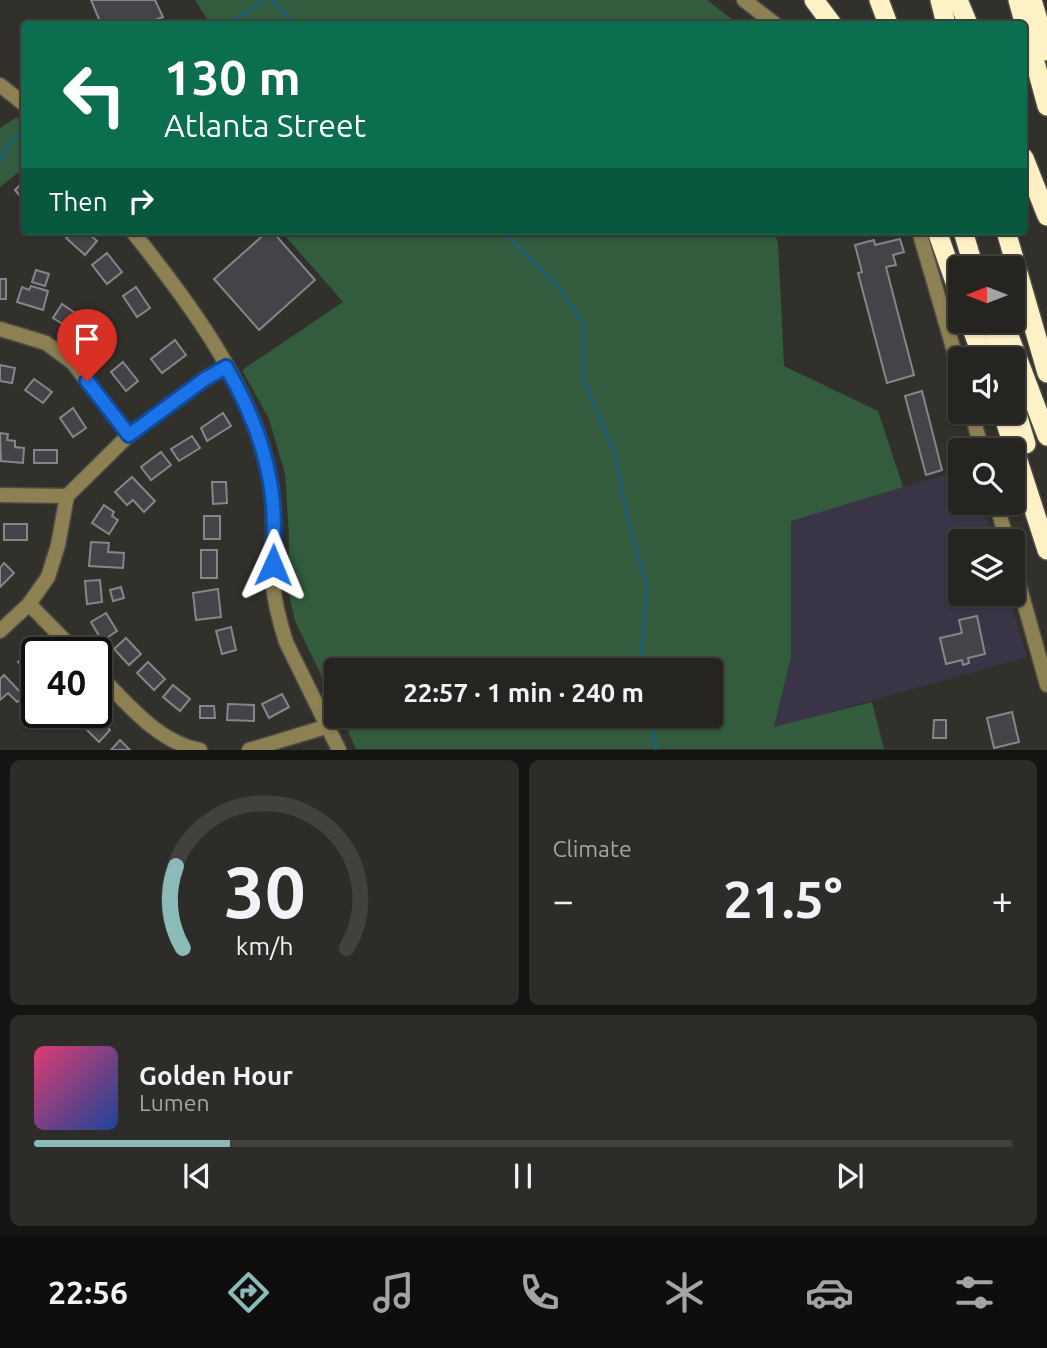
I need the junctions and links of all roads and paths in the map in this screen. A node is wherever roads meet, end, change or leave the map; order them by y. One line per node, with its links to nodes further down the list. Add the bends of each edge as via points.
1 (744, 0): 8 (street)
2 (814, 0): 9 (highway)
3 (879, 0): 10 (highway)
4 (940, 0): 11 (highway)
5 (957, 0): 12 (highway)
6 (1018, 0): 13 (highway)
7 (1032, 0): 15 (highway)
8 (771, 21)
9 (830, 21)
10 (887, 21)
11 (945, 21)
12 (967, 21)
13 (1024, 21)
14 (1027, 33): 18 (highway)
15 (1047, 51)
16 (0, 85): 17 (street)
17 (21, 102)
18 (1047, 106)
19 (1027, 166): 20 (highway)
20 (1047, 216)
21 (135, 235): 33 (street, via 193,309)
22 (920, 235): 32 (street)
23 (938, 235): 29 (highway)
24 (965, 235): 27 (highway)
25 (965, 235): 28 (highway)
26 (1007, 235): 34 (highway)
27 (971, 256)
28 (975, 256)
29 (948, 262)
30 (0, 329): 37 (street, via 46,343 73,363)
31 (1008, 333): 38 (highway)
32 (953, 347)
33 (226, 367): 37 (street); 49 (street, via 256,428 269,471 273,584 280,624)
34 (1047, 373)
35 (1006, 424): 42 (highway)
36 (1019, 424): 41 (highway)
37 (129, 435): 40 (street)
38 (1047, 436)
39 (0, 495): 40 (street)
40 (67, 496): 43 (street, via 48,577)
41 (1047, 522)
42 (1047, 550)
43 (29, 604): 45 (street); 46 (street)
44 (1025, 606): 47 (street)
45 (0, 631)
46 (61, 637)
47 (1047, 685)
48 (112, 687): 52 (street, via 163,734)
49 (324, 716)
50 (324, 728): 53 (street)
51 (330, 728): 54 (street)
52 (200, 750)
53 (249, 750)
54 (340, 750)

